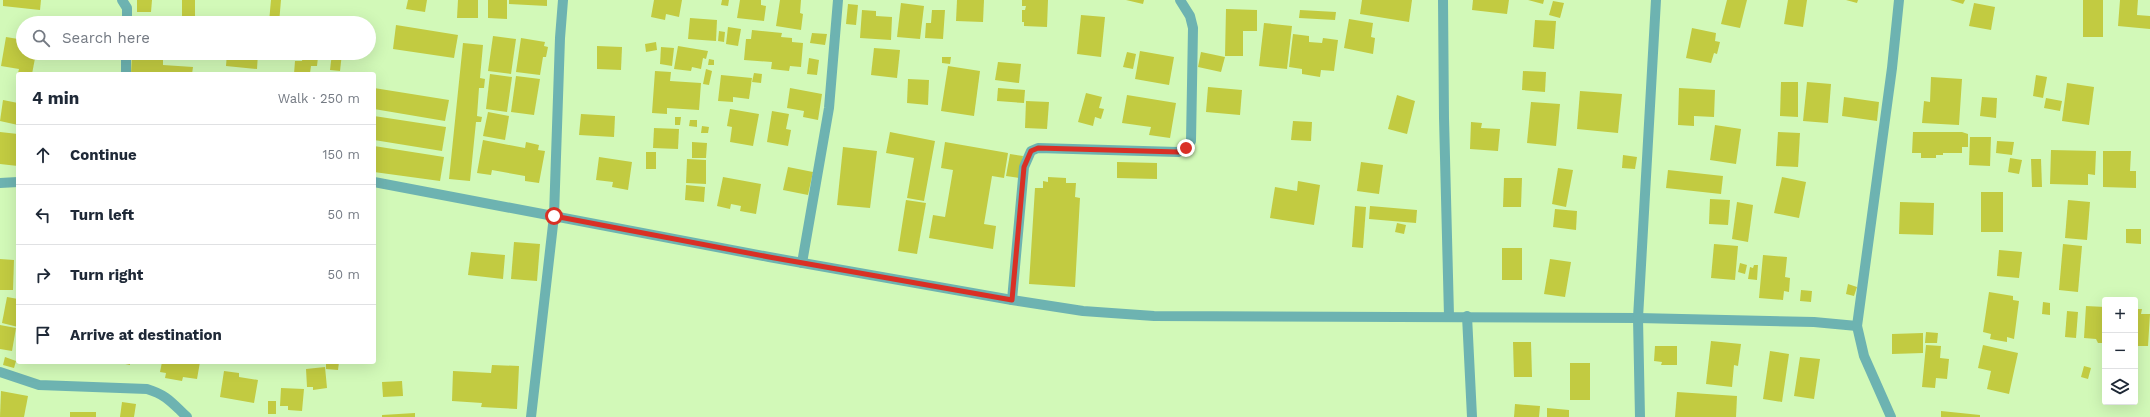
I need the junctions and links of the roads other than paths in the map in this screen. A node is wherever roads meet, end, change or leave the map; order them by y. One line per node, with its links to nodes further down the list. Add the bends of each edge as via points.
1 (122, 0): 8 (street, via 127,8)
2 (563, 0): 14 (street)
3 (838, 0): 15 (street, via 829,108)
4 (1180, 0): 16 (street, via 1190,16 1193,28 1191,141 1186,148 1178,152 1038,148 1031,151 1024,167)
5 (1444, 0): 17 (street)
6 (1656, 0): 19 (street)
7 (1898, 0): 20 (street, via 1892,68)
8 (127, 16)
9 (126, 60): 10 (street)
10 (126, 72)
11 (16, 182): 13 (street)
12 (376, 182): 14 (street)
13 (0, 183)
14 (554, 216): 15 (street); 23 (street)
15 (802, 263): 16 (street)
16 (1012, 300): 17 (street, via 1083,311 1154,316)
17 (1449, 316): 18 (street)
18 (1467, 316): 19 (street); 24 (street)
19 (1638, 318): 20 (street, via 1814,322); 25 (street)
20 (1858, 326): 26 (street, via 1864,356)
21 (0, 372): 22 (street, via 39,385 147,389 172,400)
22 (187, 417)
23 (531, 417)
24 (1472, 417)
25 (1640, 417)
26 (1891, 417)

